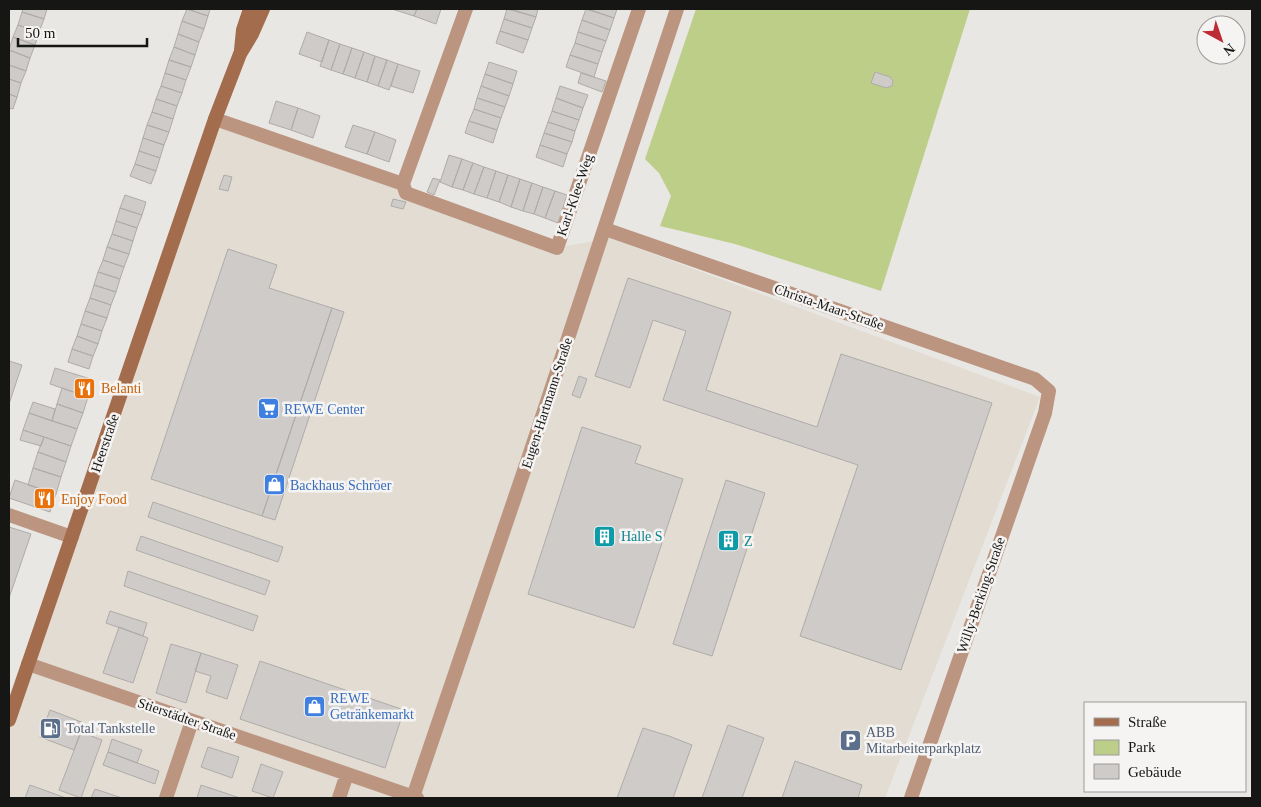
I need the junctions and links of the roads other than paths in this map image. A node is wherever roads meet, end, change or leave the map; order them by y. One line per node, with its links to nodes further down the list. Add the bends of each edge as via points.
1 (250, 9): 6 (main road, Heerstraße)
2 (262, 9): 6 (main road, Heerstraße)
3 (466, 9): 8 (street)
4 (639, 9): 8 (street, Karl-Klee-Weg, via 557,248 406,193)
5 (677, 9): 9 (street, Eugen-Hartmann-Straße)
6 (240, 54): 7 (main road, Heerstraße)
7 (215, 119): 8 (street, Karl-Klee-Weg); 12 (main road, Heerstraße)
8 (403, 184)
9 (605, 229): 10 (street, Christa-Maar-Straße, via 1034,379); 19 (street, Eugen-Hartmann-Straße)
10 (1049, 391): 20 (street, Willy-Berking-Straße, via 1045,413)
11 (9, 515): 12 (street)
12 (72, 537): 13 (main road, Heerstraße)
13 (28, 664): 14 (main road, Heerstraße); 15 (street, Stierstädter Straße)
14 (9, 720)
15 (192, 721): 16 (street, Stierstädter Straße); 17 (street)
16 (347, 774): 18 (street); 19 (street, Stierstädter Straße)
17 (166, 798)
18 (339, 798)
19 (415, 798)
20 (911, 798)

